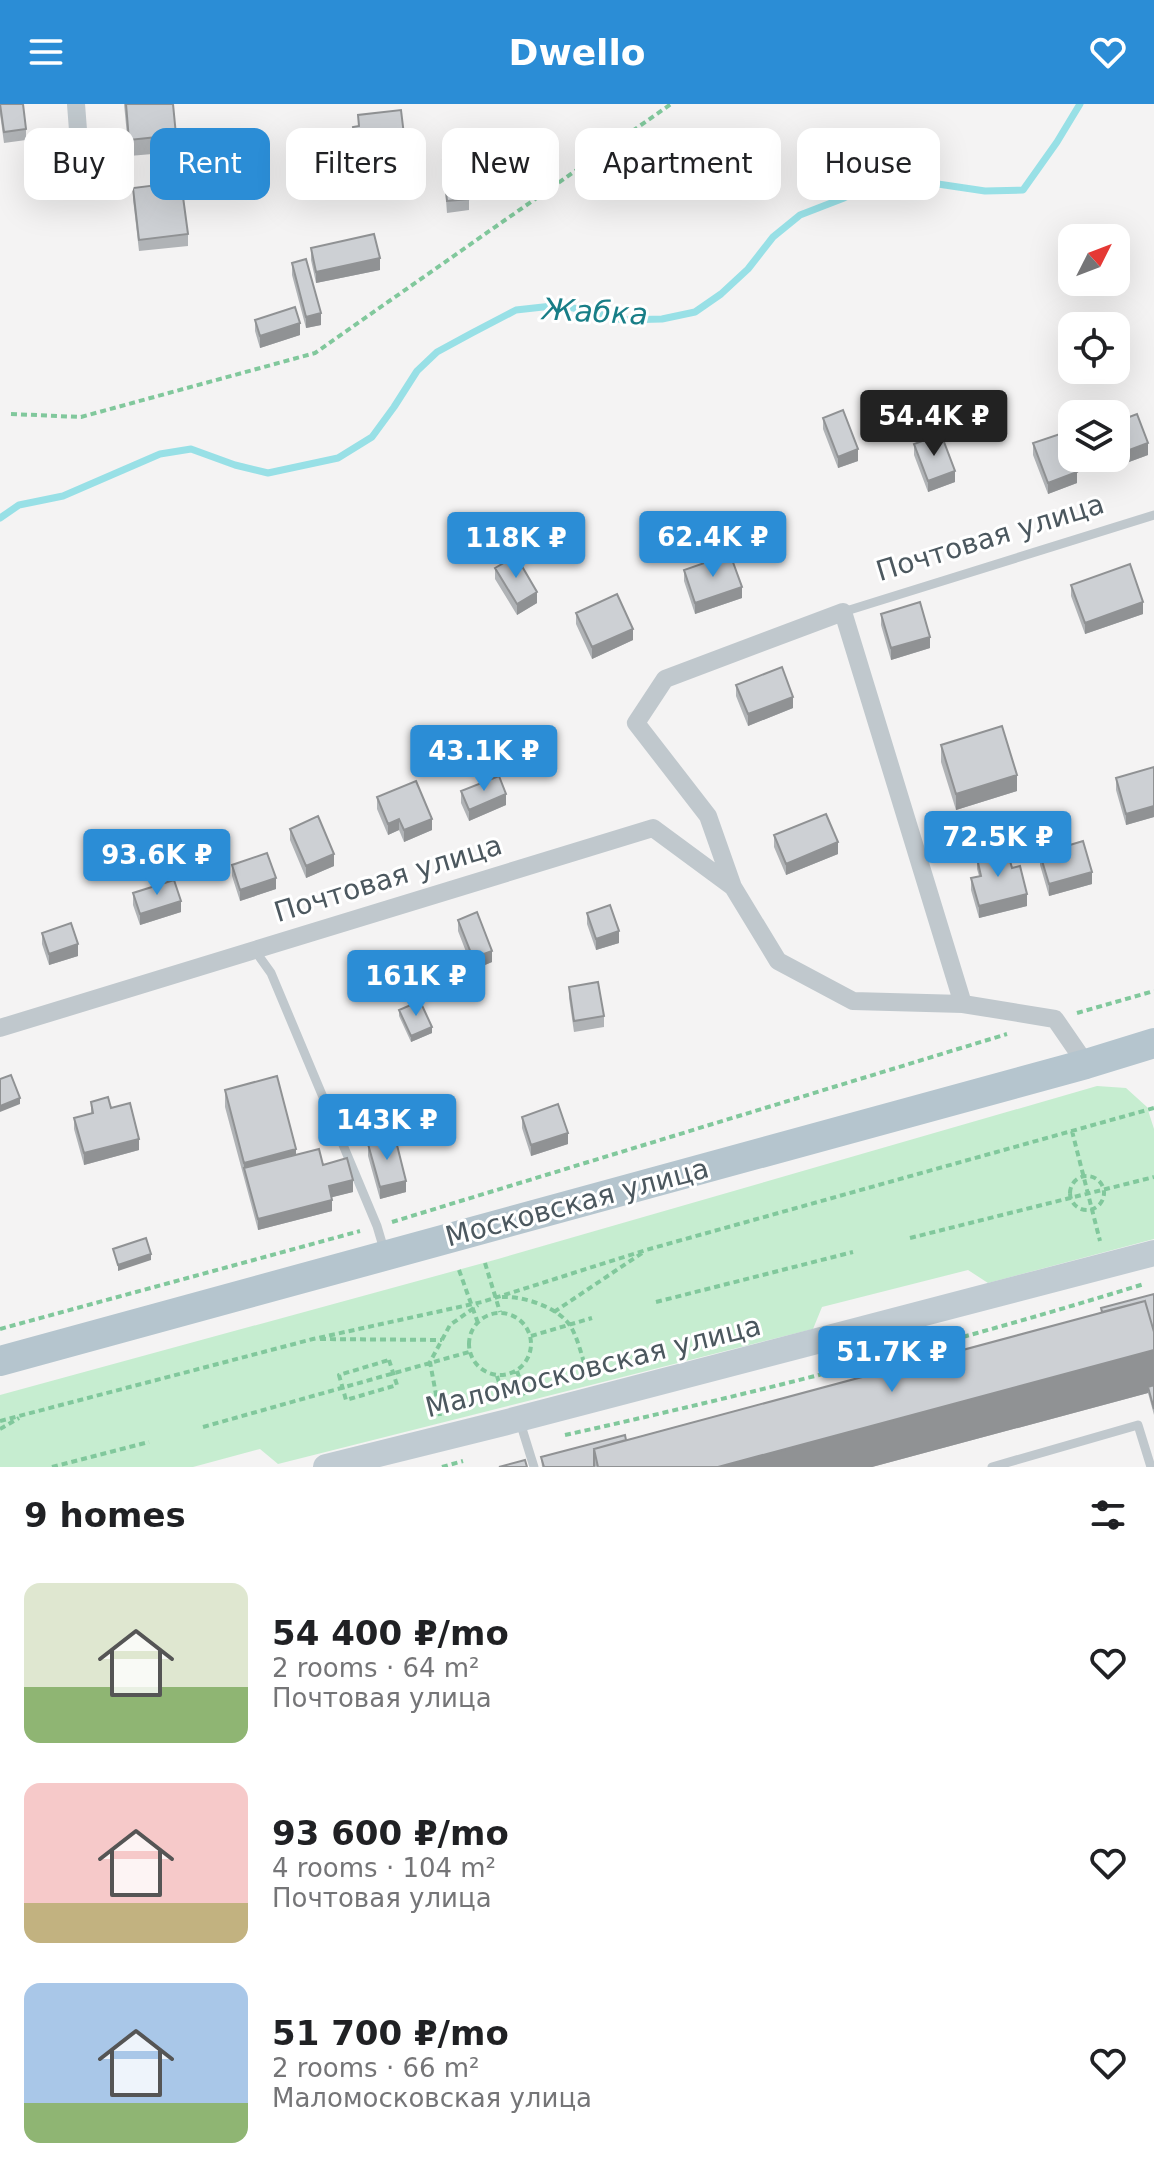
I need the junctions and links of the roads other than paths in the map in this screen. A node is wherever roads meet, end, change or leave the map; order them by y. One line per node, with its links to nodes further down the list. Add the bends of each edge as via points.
1 (76, 104): 2 (street)
2 (78, 128)
3 (1154, 515): 4 (lane, Почтовая улица)
4 (843, 612): 5 (street, Почтовая улица, via 665,679 636,723 708,816); 7 (street)
5 (733, 887): 6 (street, Почтовая улица, via 653,828); 7 (street, Почтовая улица, via 778,961 853,1001)
6 (253, 948): 8 (street, Почтовая улица); 11 (lane, via 271,973)
7 (963, 1004): 10 (street, Почтовая улица, via 1055,1019)
8 (0, 1028)
9 (1154, 1043): 10 (main road, Московская улица)
10 (1086, 1064): 11 (main road, Московская улица)
11 (381, 1240): 13 (main road, Московская улица)
12 (1154, 1253): 14 (street, Маломосковская улица, via 596,1399)
13 (0, 1361)
14 (523, 1432): 15 (street, Маломосковская улица, via 444,1438); 16 (lane)
15 (326, 1467)
16 (534, 1467)
17 (992, 1467): 18 (lane, via 1138,1425)
18 (1151, 1467)

